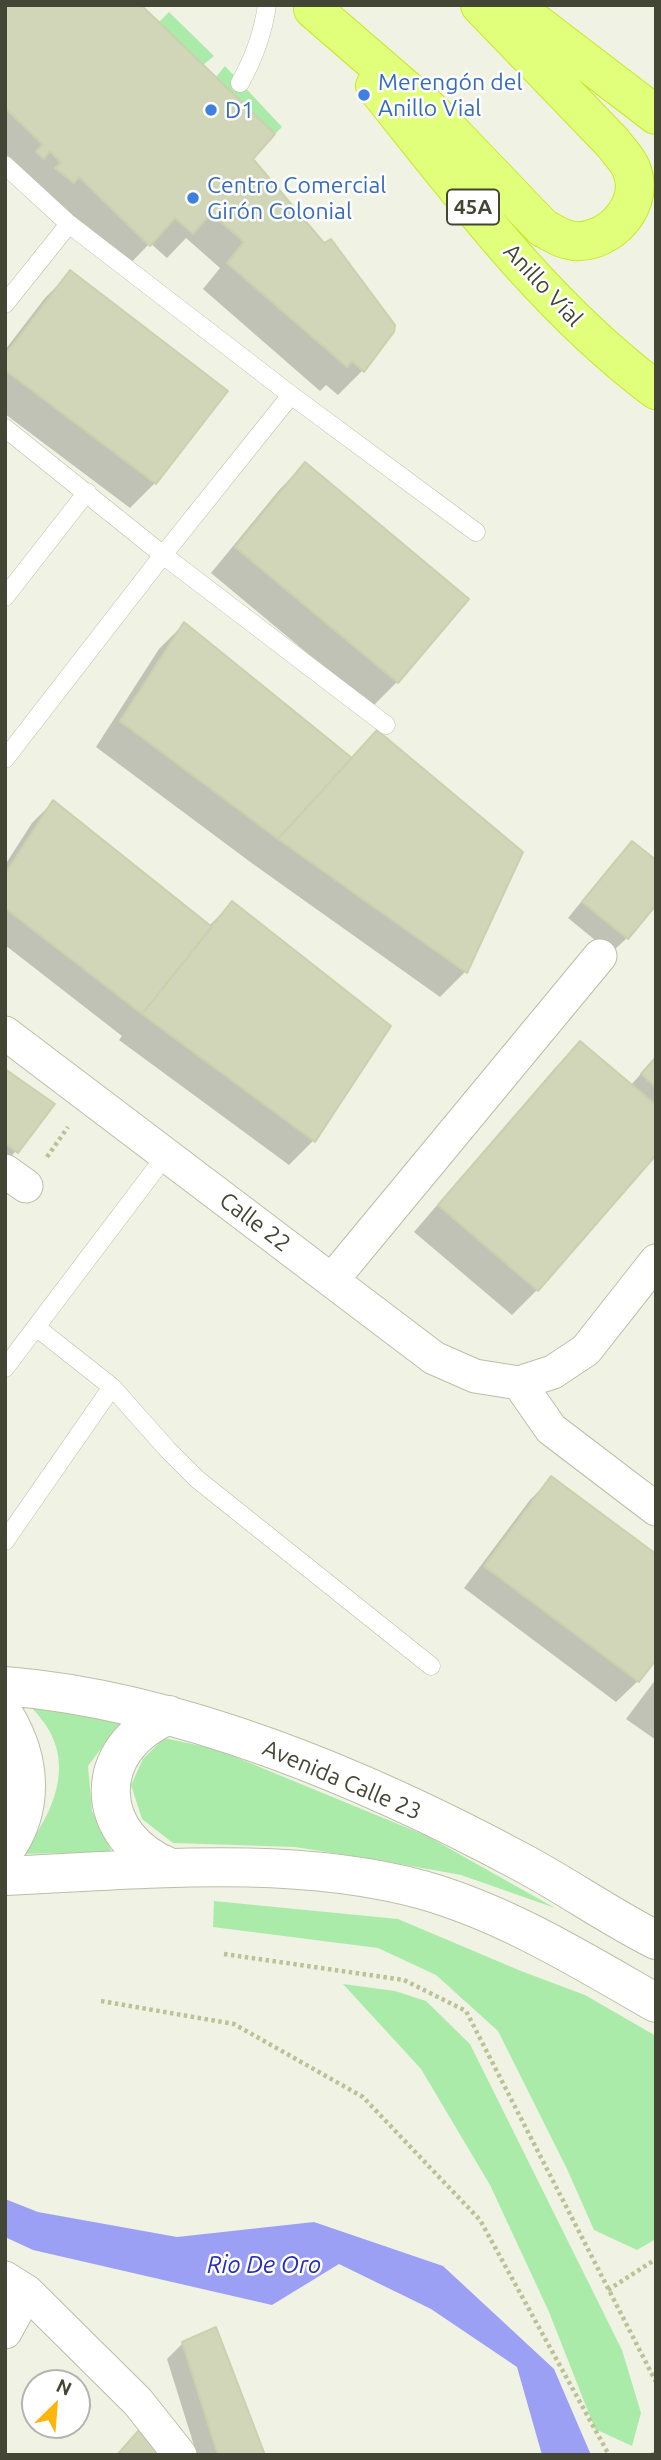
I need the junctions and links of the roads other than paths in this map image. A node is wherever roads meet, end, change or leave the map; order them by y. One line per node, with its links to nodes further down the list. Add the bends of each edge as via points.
1 (267, 5): 5 (lane, via 252,63)
2 (480, 5): 3 (highway, via 631,167 631,204 613,229 574,241 543,228 431,111)
3 (312, 7): 10 (highway, Anillo Víal / 45A, via 510,251 584,330)
4 (515, 7): 6 (highway)
5 (240, 82)
6 (656, 116)
7 (5, 165): 8 (lane)
8 (69, 224): 9 (lane); 11 (lane)
9 (5, 304)
10 (656, 390)
11 (291, 395): 14 (lane); 15 (lane)
12 (7, 434): 13 (lane)
13 (87, 492): 15 (lane); 16 (lane)
14 (476, 532)
15 (163, 555): 17 (lane); 18 (lane)
16 (5, 597)
17 (386, 725)
18 (5, 759)
19 (600, 956): 23 (street)
20 (5, 1033): 21 (street, Calle 22)
21 (166, 1155): 23 (street, Calle 22); 24 (lane)
22 (656, 1261): 26 (street, via 586,1350 553,1372)
23 (332, 1280): 26 (street, Calle 22, via 434,1358 475,1376)
24 (36, 1327): 25 (lane); 27 (lane)
25 (5, 1368)
26 (519, 1383): 28 (street, via 551,1429)
27 (112, 1387): 29 (lane); 30 (lane, via 197,1479)
28 (656, 1509)
29 (5, 1541)
30 (431, 1667)
31 (5, 1686): 32 (street, Avenida Calle 23, via 74,1694)
32 (169, 1715): 35 (street, via 133,1735 121,1753 111,1792 114,1813 135,1849); 37 (street, Avenida Calle 23, via 280,1752 446,1824 524,1863)
33 (5, 1716): 34 (street, via 19,1740 27,1790 23,1816)
34 (5, 1850)
35 (171, 1868): 36 (street); 38 (street, via 273,1868 346,1875 422,1890 498,1918)
36 (5, 1876)
37 (656, 1940)
38 (656, 2003)
39 (16, 2285): 40 (street); 41 (street, via 138,2402)
40 (5, 2332)
41 (180, 2455)

